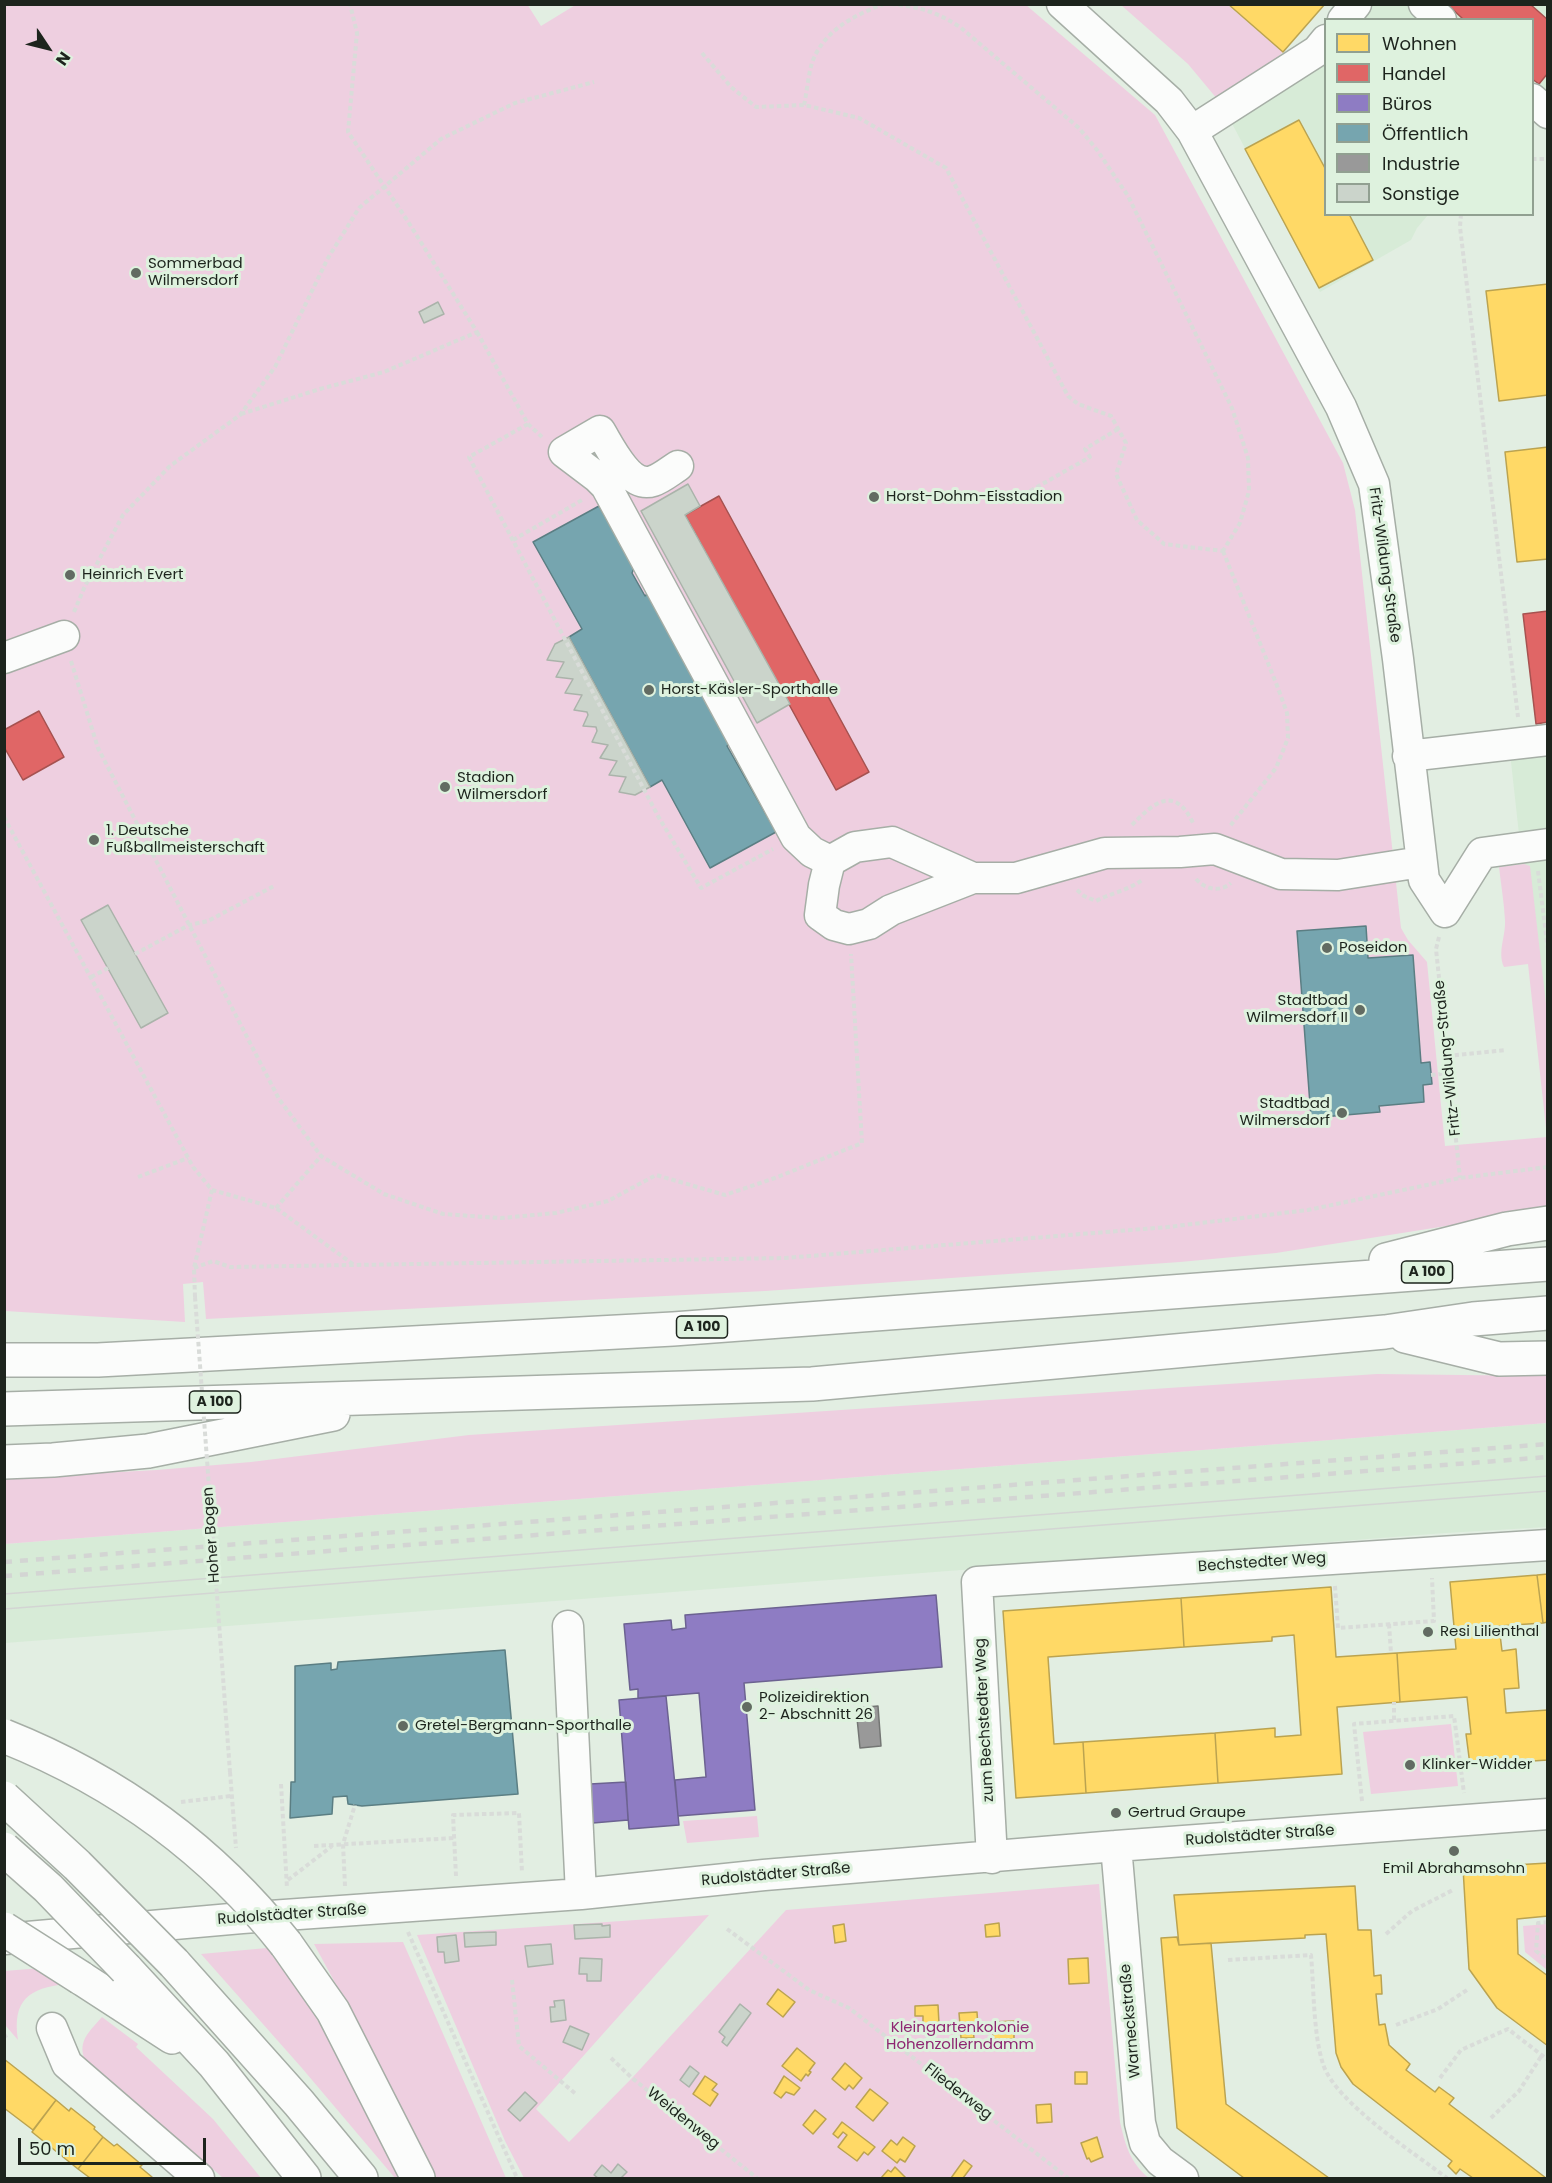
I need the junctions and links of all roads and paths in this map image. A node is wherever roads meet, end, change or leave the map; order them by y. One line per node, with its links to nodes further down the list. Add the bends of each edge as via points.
1 (350, 4): 16 (path, via 357,33 348,132)
2 (884, 4): 13 (path, via 838,26 823,43 813,63)
3 (891, 4): 27 (path, via 940,14 960,27 1079,128 1128,196 1232,408 1248,458 1249,491 1240,523)
4 (1062, 4): 15 (street, Fritz-Wildung-Straße, via 1169,101)
5 (1356, 4): 7 (street)
6 (1424, 4): 8 (street)
7 (1345, 18)
8 (1439, 18)
9 (1324, 42): 15 (street, via 1317,51)
10 (702, 53): 13 (path, via 756,107)
11 (594, 82): 16 (path, via 515,103 441,140)
12 (1534, 100): 14 (street)
13 (804, 105): 21 (path, via 859,118 946,168 1068,396 1078,404 1111,416)
14 (1548, 112)
15 (1192, 131): 31 (street, Fritz-Wildung-Straße, via 1341,407 1374,484)
16 (385, 187): 18 (path); 19 (path, via 359,208 328,258 274,367)
17 (1461, 216): 30 (path)
18 (477, 332): 19 (path, via 384,372); 20 (path)
19 (240, 415): 28 (path, via 170,466 123,515 85,586)
20 (528, 424): 22 (path); 26 (path, via 469,458)
21 (1118, 429): 25 (path, via 1085,449 1090,457); 27 (path, via 1126,443 1116,474 1137,520 1164,544)
22 (564, 452): 23 (street, via 600,431 619,463 644,482); 24 (street)
23 (678, 466)
24 (606, 486): 26 (path); 33 (street)
25 (1030, 491)
26 (513, 540): 33 (path, via 658,816 701,888)
27 (1222, 551): 35 (path, via 1287,713 1288,738 1276,768)
28 (64, 636): 29 (street); 41 (path, via 98,748)
29 (4, 658)
30 (1534, 742): 31 (street)
31 (1408, 756): 37 (street, Fritz-Wildung-Straße)
32 (4, 817): 46 (path)
33 (796, 837): 36 (street, via 812,852)
34 (1541, 845): 40 (street, via 1482,853); 43 (path)
35 (1215, 849): 37 (street, via 1281,874 1338,875); 38 (street, via 1105,853 1016,878)
36 (830, 861): 38 (street, via 855,847 892,842); 42 (street, via 820,915)
37 (1421, 862): 40 (street, Fritz-Wildung-Straße, via 1424,880)
38 (973, 878): 42 (street)
39 (274, 885): 41 (path, via 208,921)
40 (1445, 912): 48 (path, Fritz-Wildung-Straße, via 1436,949)
41 (189, 925): 44 (path); 51 (path, via 279,1099)
42 (849, 929): 51 (path, via 862,1143 725,1195 656,1175 608,1201 556,1213 501,1218 433,1211 384,1194)
43 (1548, 950)
44 (135, 954)
45 (108, 968): 46 (path)
46 (91, 977): 52 (path)
47 (1506, 1050): 48 (path)
48 (1447, 1056): 49 (path, Fritz-Wildung-Straße)
49 (1449, 1073): 50 (path); 55 (path, Fritz-Wildung-Straße)
50 (1431, 1075)
51 (321, 1156): 57 (path)
52 (188, 1158): 54 (path); 56 (path)
53 (1548, 1167): 55 (path)
54 (138, 1177)
55 (1460, 1178): 60 (path, via 1308,1210 1168,1227 820,1255)
56 (212, 1190): 57 (path); 61 (path, Hoher Bogen)
57 (276, 1208): 60 (path)
58 (1548, 1223): 62 (highway, via 1507,1229)
59 (1548, 1264): 62 (highway, A 100)
60 (354, 1265): 61 (path, via 230,1267 213,1261)
61 (194, 1268): 83 (path, Hoher Bogen, bridge)
62 (1306, 1281): 68 (highway, A 100, via 672,1329)
63 (1548, 1313): 64 (highway, A 100)
64 (1385, 1332): 66 (highway, via 1499,1359); 69 (highway, A 100, via 812,1384)
65 (4, 1342): 68 (highway)
66 (1548, 1358)
67 (4, 1360): 68 (highway, A 100)
68 (98, 1360)
69 (426, 1395): 70 (highway, A 100); 71 (highway, via 148,1451)
70 (4, 1409)
71 (4, 1462)
72 (1548, 1545): 73 (street, Bechstedter Weg)
73 (1430, 1553): 74 (street, Bechstedter Weg); 76 (path, via 1434,1622)
74 (1334, 1559): 75 (street, Bechstedter Weg); 76 (path, via 1338,1628)
75 (977, 1582): 97 (street, zum Bechstedter Weg)
76 (1389, 1624): 78 (path)
77 (568, 1626): 104 (street)
78 (1391, 1653)
79 (1394, 1702): 80 (path)
80 (1394, 1720): 88 (path, via 1454,1716); 89 (path, via 1354,1724)
81 (4, 1737): 129 (highway, bridge, via 113,1789 173,1830 232,1882 286,1944 333,2011)
82 (281, 1784): 99 (path)
83 (231, 1796): 85 (path); 96 (path, Hoher Bogen)
84 (4, 1798): 128 (highway, bridge, via 174,1963)
85 (197, 1800)
86 (355, 1805): 91 (path)
87 (1548, 1814): 88 (street, Rudolstädter Straße)
88 (1468, 1820): 89 (street, Rudolstädter Straße)
89 (1365, 1828): 94 (street, Rudolstädter Straße)
90 (454, 1838): 91 (path); 98 (path, via 453,1815 519,1813); 100 (path)
91 (343, 1844): 92 (path); 101 (path)
92 (333, 1845): 93 (path); 99 (path)
93 (314, 1846)
94 (1116, 1846): 97 (street, Rudolstädter Straße); 133 (street, Warneckstraße, via 1140,2123 1145,2143 1160,2161)
95 (4, 1849): 122 (highway, bridge, via 48,1888)
96 (236, 1851)
97 (992, 1858): 104 (street, Rudolstädter Straße)
98 (522, 1874)
99 (287, 1880): 103 (path)
100 (456, 1881)
101 (346, 1890)
102 (1453, 1890): 109 (path, via 1412,1911)
103 (288, 1892)
104 (581, 1894): 110 (street, Rudolstädter Straße)
105 (1548, 1922): 112 (path, via 1538,1923 1536,1951)
106 (4, 1929): 122 (highway, bridge)
107 (727, 1929): 132 (path, Fliederweg, via 808,1990 849,2008)
108 (408, 1932): 130 (path)
109 (1386, 1934)
110 (4, 1939)
111 (1228, 1960): 134 (path, via 1311,1954 1319,2048 1323,2067 1332,2082 1360,2111)
112 (1548, 1960)
113 (512, 1980): 124 (path, via 519,2046)
114 (1467, 1990): 115 (path, via 1438,2009)
115 (1396, 2025)
116 (52, 2028): 126 (street, via 67,2064)
117 (4, 2034): 118 (path)
118 (8, 2039)
119 (1542, 2055): 121 (path); 123 (path, via 1508,2029 1461,2050); 125 (path, via 1519,2091)
120 (611, 2058): 131 (path, Weidenweg)
121 (1548, 2060)
122 (214, 2064): 127 (highway)
123 (1440, 2078)
124 (577, 2095)
125 (1491, 2118)
126 (199, 2178)
127 (304, 2178)
128 (361, 2178)
129 (418, 2178)
130 (517, 2178)
131 (757, 2178)
132 (1068, 2178)
133 (1183, 2178)
134 (1447, 2178)

